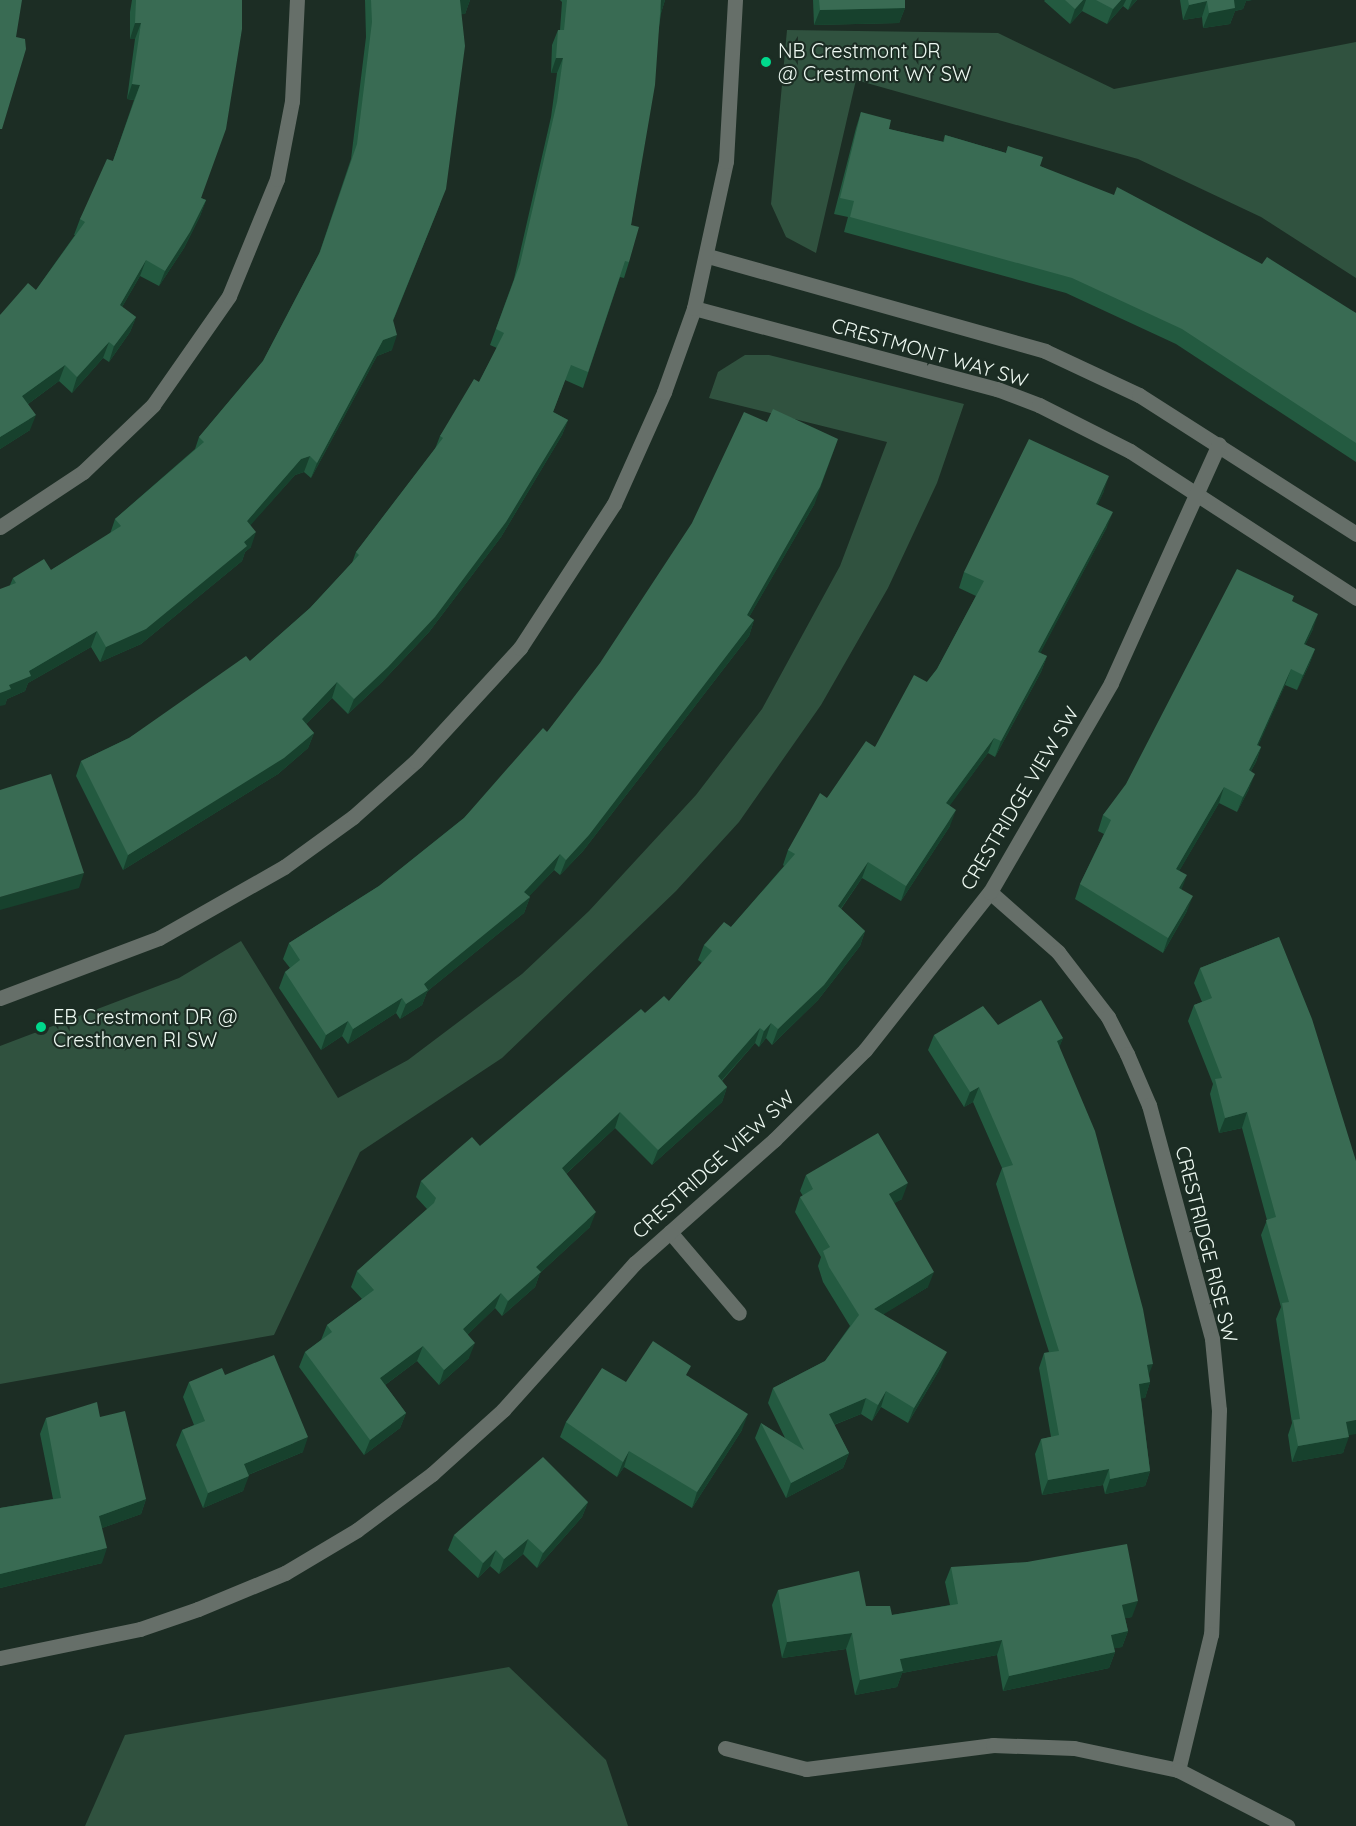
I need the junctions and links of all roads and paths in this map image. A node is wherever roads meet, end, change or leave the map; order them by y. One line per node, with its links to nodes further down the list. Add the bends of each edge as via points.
1 (297, 0): 7 (street, via 292,101 277,179 229,296 153,405 82,472)
2 (735, 0): 3 (street, via 726,161)
3 (708, 256): 4 (street); 5 (street, CRESTMONT WAY SW, via 1045,351 1139,395)
4 (694, 308): 6 (street, CRESTMONT WAY SW, via 997,389 1085,427); 11 (street, via 640,448 576,567 520,648 416,761 353,817 223,903 87,969)
5 (1219, 444): 6 (street, CRESTRIDGE VIEW SW); 8 (street, CRESTMONT WAY SW)
6 (1196, 494): 9 (street, CRESTMONT WAY SW); 10 (street, CRESTRIDGE VIEW SW, via 1111,682)
7 (0, 527)
8 (1356, 534)
9 (1356, 598)
10 (990, 892): 12 (street, CRESTRIDGE VIEW SW, via 865,1050 774,1140); 16 (street, CRESTRIDGE RISE SW, via 1058,952 1108,1017 1127,1054 1149,1105 1212,1338 1219,1410 1211,1634)
11 (0, 998)
12 (670, 1232): 13 (street); 14 (street, CRESTRIDGE VIEW SW, via 589,1310 503,1410 432,1474 357,1530 285,1573 198,1609 140,1629)
13 (739, 1313)
14 (0, 1658)
15 (725, 1748): 16 (street, via 806,1769 1030,1744)
16 (1178, 1770): 17 (street)
17 (1287, 1826)

